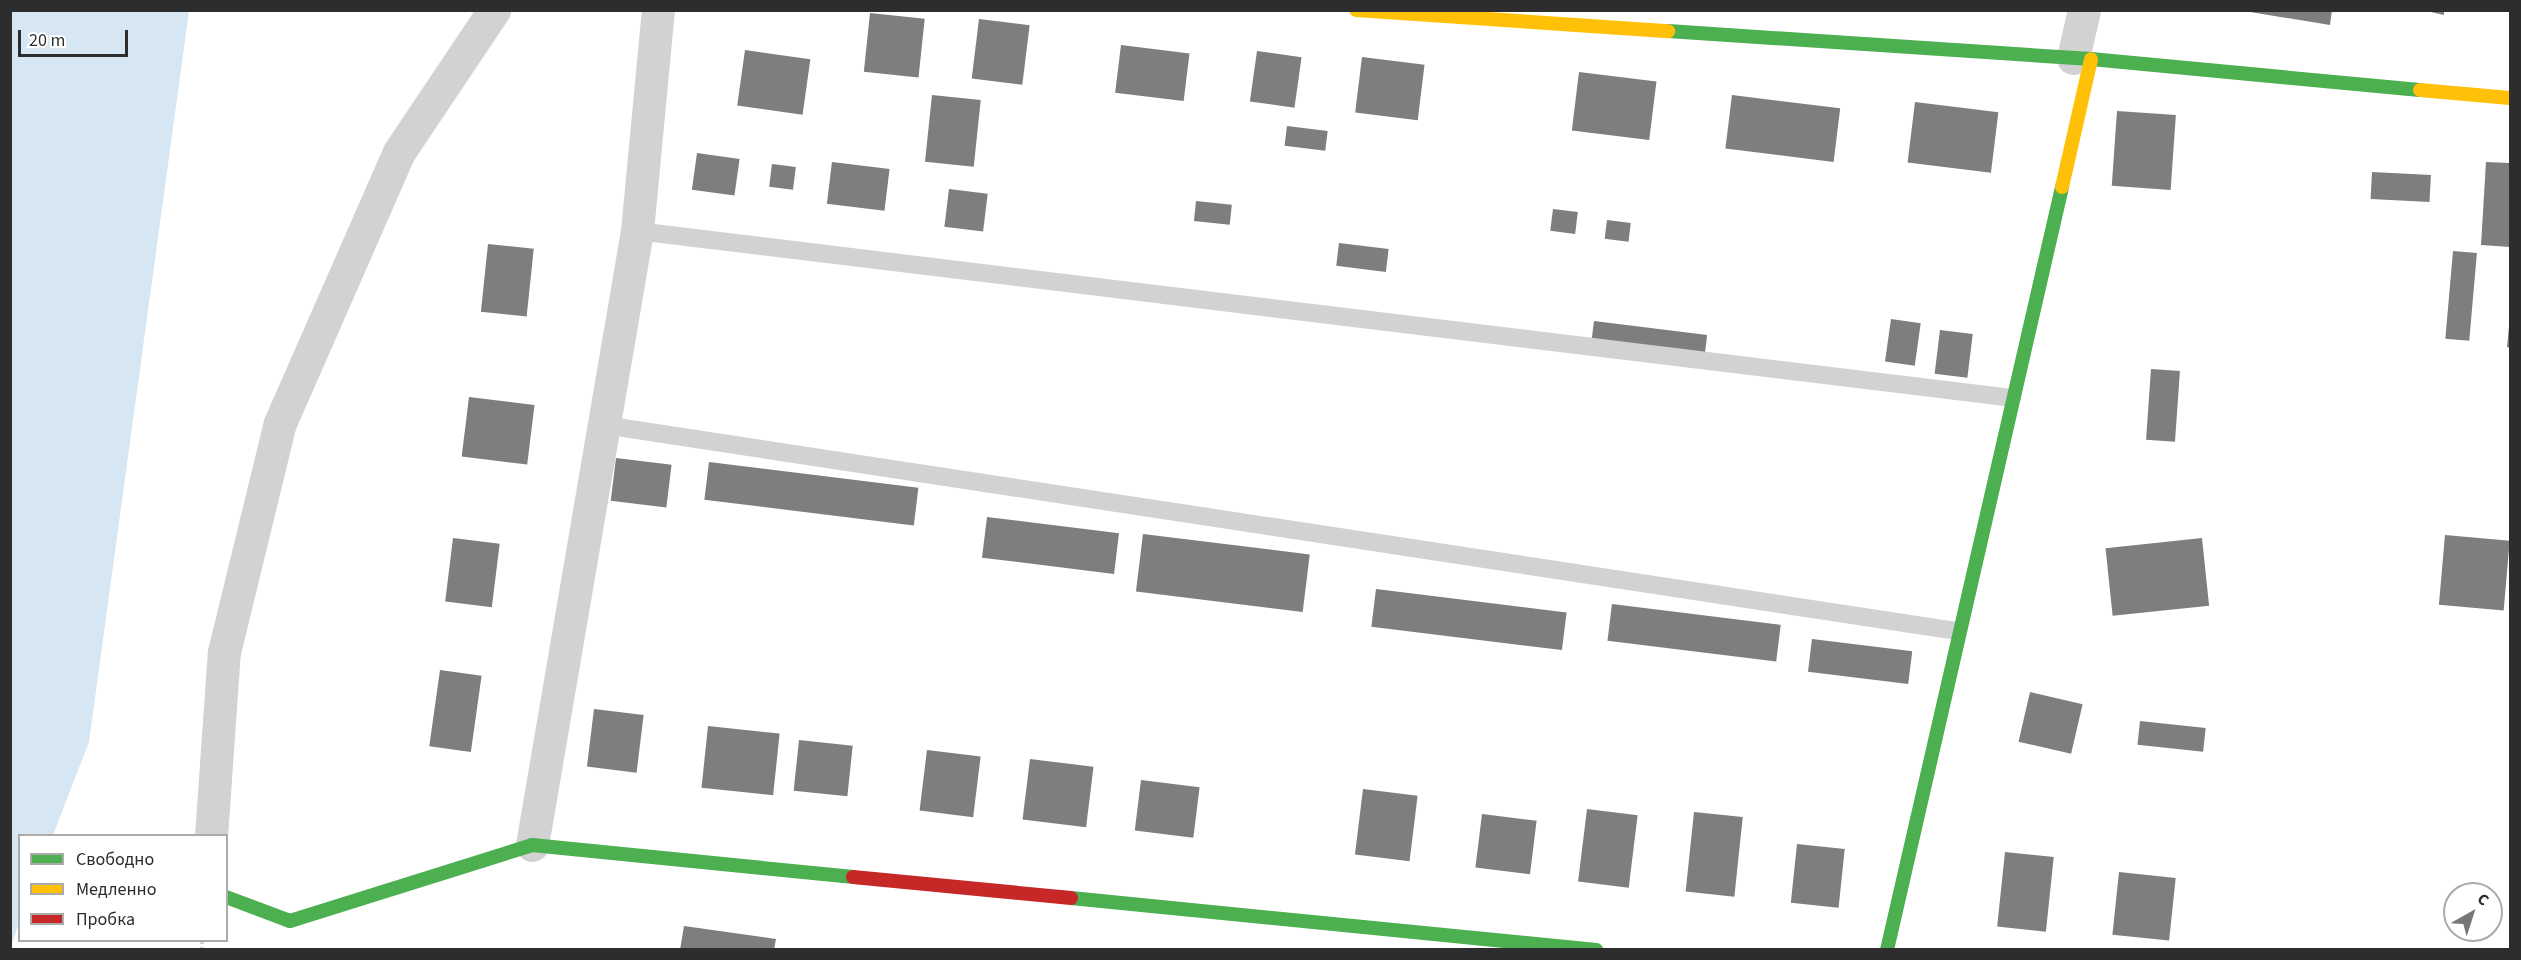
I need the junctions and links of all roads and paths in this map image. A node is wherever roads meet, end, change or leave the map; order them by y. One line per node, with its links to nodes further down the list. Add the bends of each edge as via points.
1 (494, 10): 11 (street, via 399,152 280,423 224,652)
2 (658, 10): 7 (street)
3 (1356, 10): 5 (street)
4 (2084, 10): 5 (street)
5 (2082, 58): 6 (street); 8 (street)
6 (2511, 98)
7 (637, 231): 8 (lane); 9 (street)
8 (2012, 398): 10 (street)
9 (604, 425): 10 (lane); 12 (street)
10 (1958, 631): 15 (street)
11 (211, 834)
12 (532, 845): 13 (street, via 290,921); 14 (street)
13 (228, 898)
14 (1596, 950)
15 (1887, 950)

